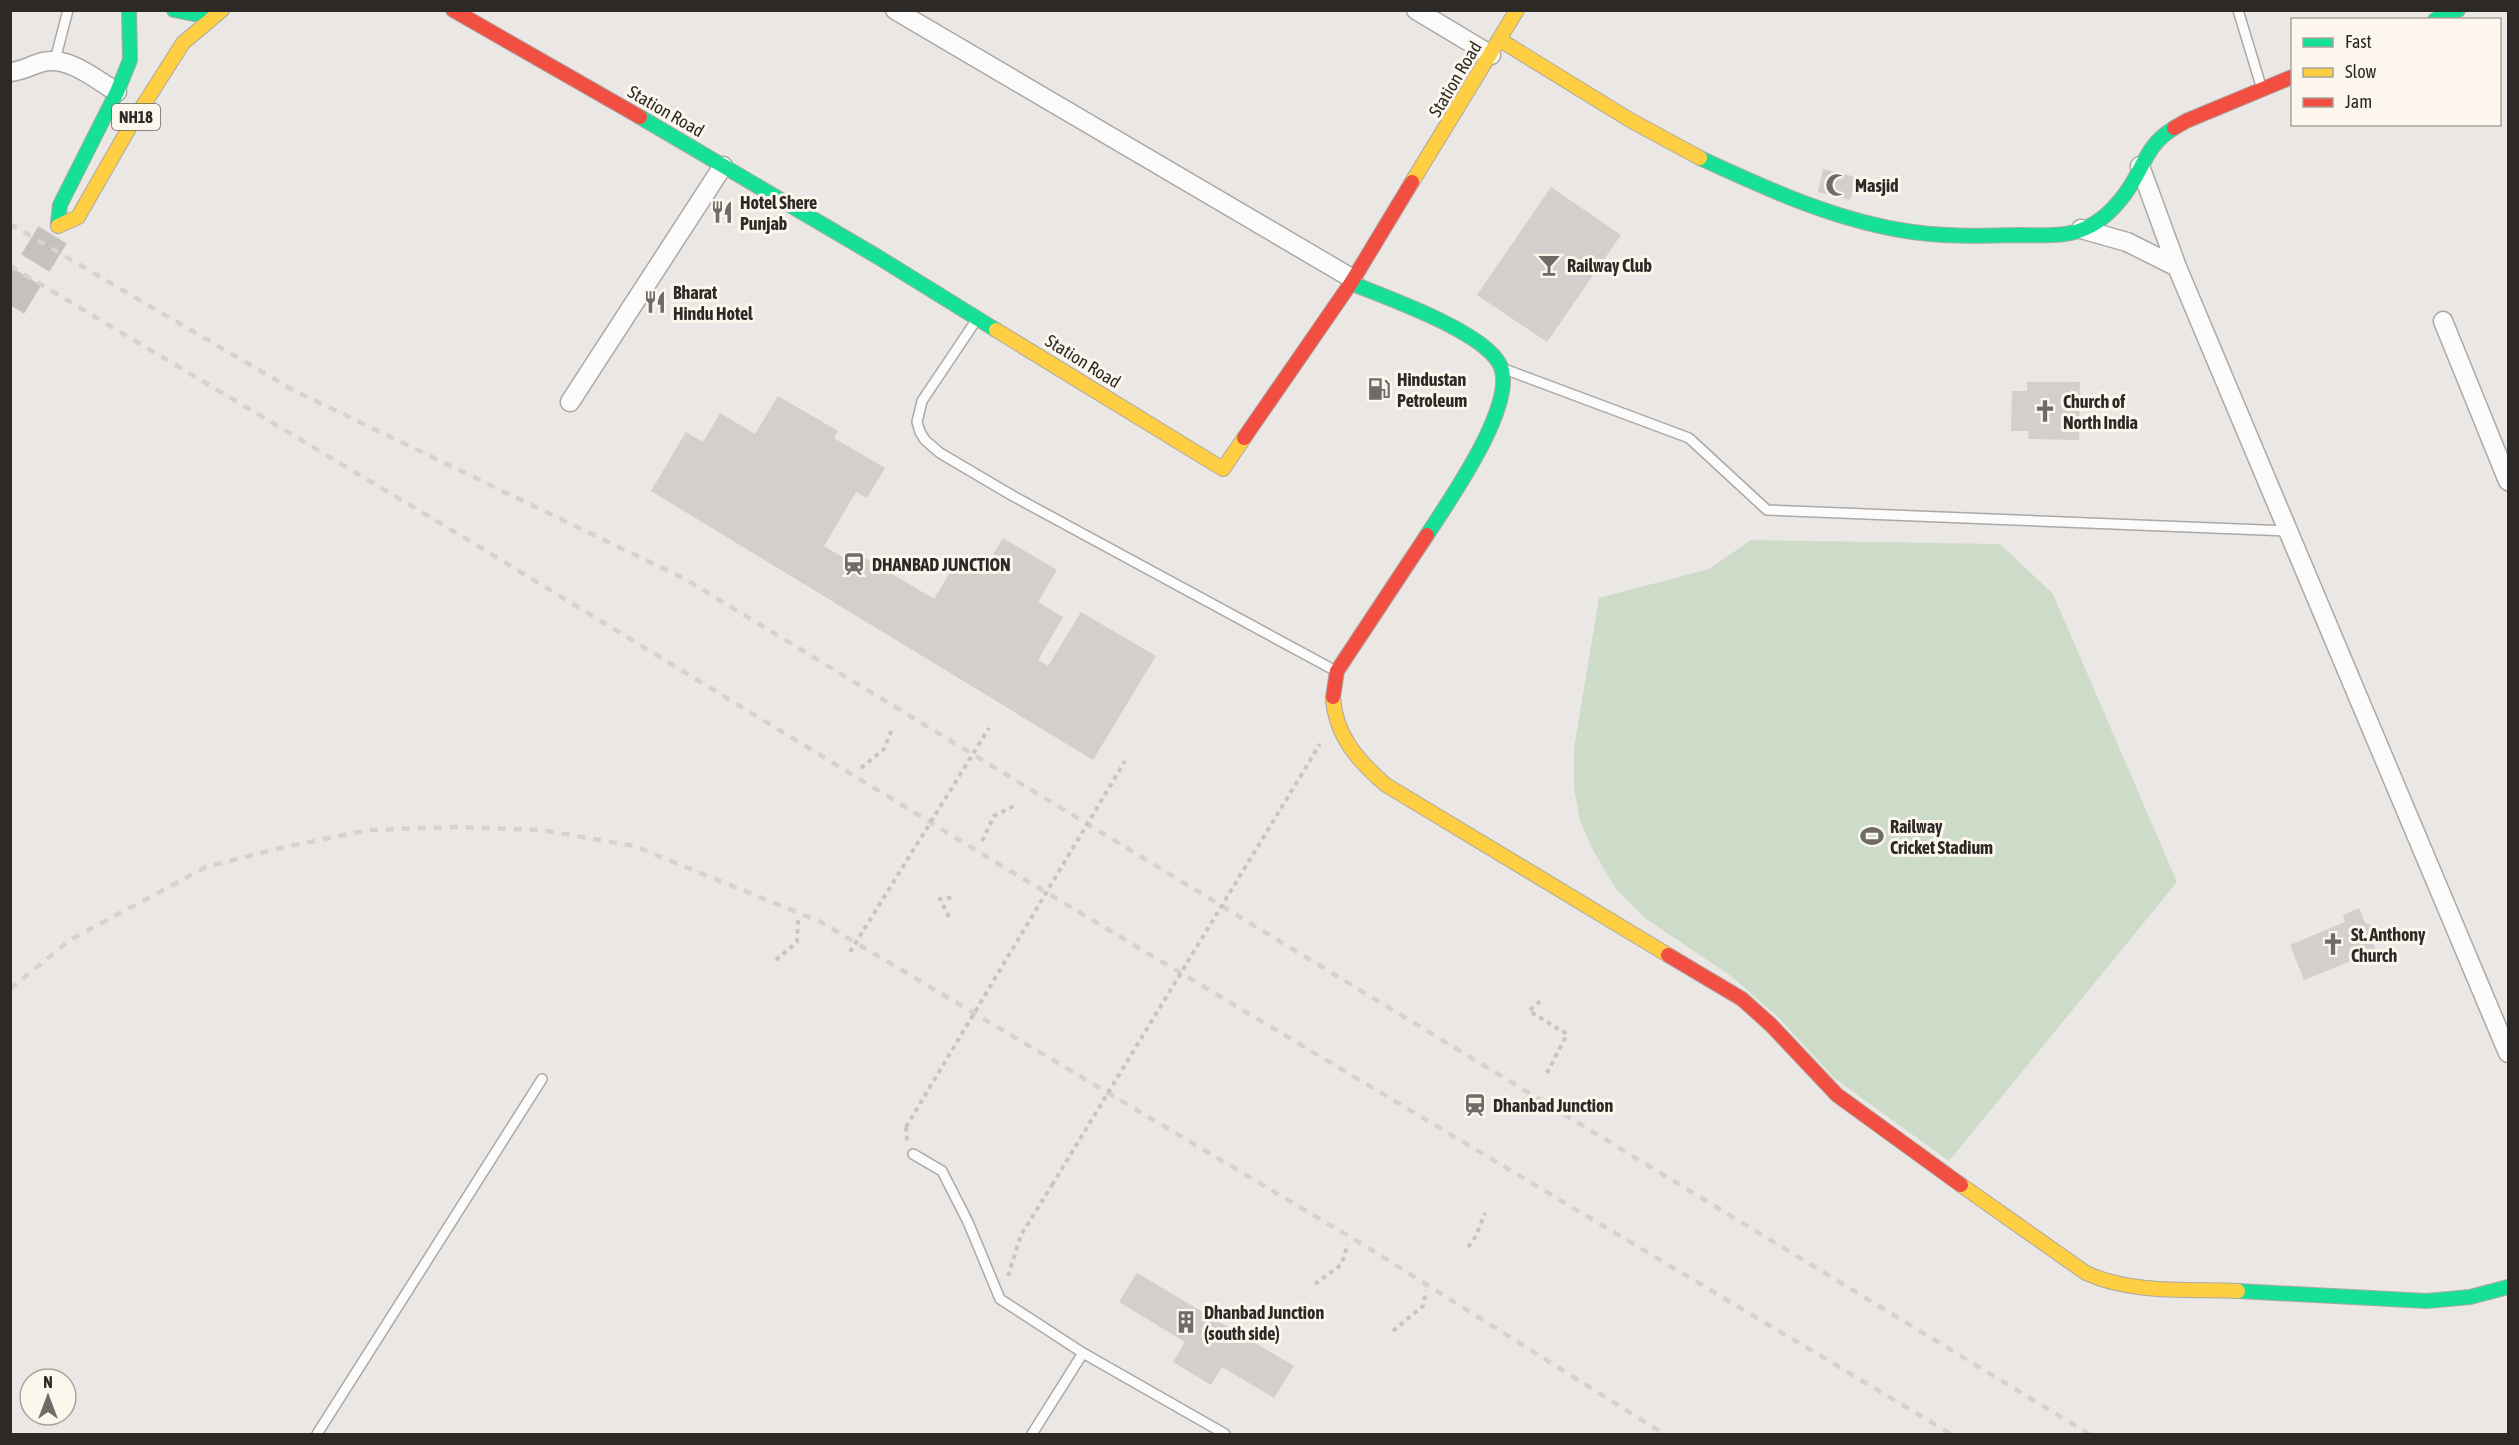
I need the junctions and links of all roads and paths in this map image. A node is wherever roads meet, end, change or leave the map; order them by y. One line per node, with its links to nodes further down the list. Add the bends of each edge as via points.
1 (68, 10): 14 (lane)
2 (129, 10): 18 (main road, NH18, via 130,60)
3 (174, 10): 4 (main road, via 194,14)
4 (212, 10)
5 (222, 10): 18 (main road, NH18, via 183,43 78,217 55,230 60,205)
6 (453, 10): 19 (main road, Station Road)
7 (895, 10): 23 (street)
8 (1416, 10): 13 (street)
9 (1516, 10): 13 (main road, Station Road)
10 (2238, 10): 17 (lane)
11 (2458, 10): 12 (main road)
12 (2440, 18)
13 (1496, 48): 21 (main road, via 1701,158 1838,216 1903,231 1981,236 2062,234); 23 (main road, Station Road)
14 (55, 60): 15 (street); 18 (street, via 72,65)
15 (10, 72)
16 (2291, 77): 17 (main road)
17 (2262, 89): 20 (main road, via 2164,134)
18 (117, 92)
19 (723, 166): 24 (main road, Station Road); 27 (street)
20 (2140, 166): 21 (main road, via 2131,186 2110,211); 22 (street)
21 (2081, 229): 22 (street, via 2127,242)
22 (2177, 267): 29 (street)
23 (1352, 281): 24 (main road, Station Road, via 1223,469); 26 (main road, via 1461,332 1496,358)
24 (979, 317): 30 (lane, via 922,401 917,422 925,441 1013,496)
25 (2443, 321): 28 (street)
26 (1502, 368): 29 (lane, via 1689,438 1767,510); 30 (main road, via 1500,403 1468,468 1424,542)
27 (570, 402)
28 (2508, 481)
29 (2289, 531): 44 (street)
30 (1336, 671): 53 (main road, via 1332,692 1342,734 1356,758 1375,777 1742,999 1851,1106 2086,1273 2134,1286 2427,1301 2470,1297)
31 (989, 728): 41 (path, bridge)
32 (892, 729): 35 (path, via 884,749)
33 (1322, 741): 55 (path, bridge, via 1021,1235)
34 (1125, 761): 47 (path, bridge)
35 (861, 768)
36 (1016, 805): 37 (path, via 994,816)
37 (982, 841)
38 (955, 897): 39 (path, via 940,899)
39 (949, 918)
40 (798, 920): 42 (path, via 797,942)
41 (850, 952)
42 (776, 960)
43 (1540, 1001): 45 (path, via 1529,1011 1567,1034)
44 (2508, 1053)
45 (1547, 1073)
46 (542, 1079): 58 (lane)
47 (906, 1127)
48 (913, 1154): 55 (lane, via 942,1171)
49 (1485, 1213): 51 (path)
50 (1348, 1244): 52 (path, via 1341,1265)
51 (1468, 1246)
52 (1315, 1284)
53 (2508, 1287)
54 (1426, 1291): 56 (path, via 1423,1306)
55 (1000, 1299): 57 (lane)
56 (1393, 1331)
57 (1083, 1353): 59 (lane); 60 (lane)
58 (317, 1434)
59 (1032, 1434)
60 (1225, 1434)

